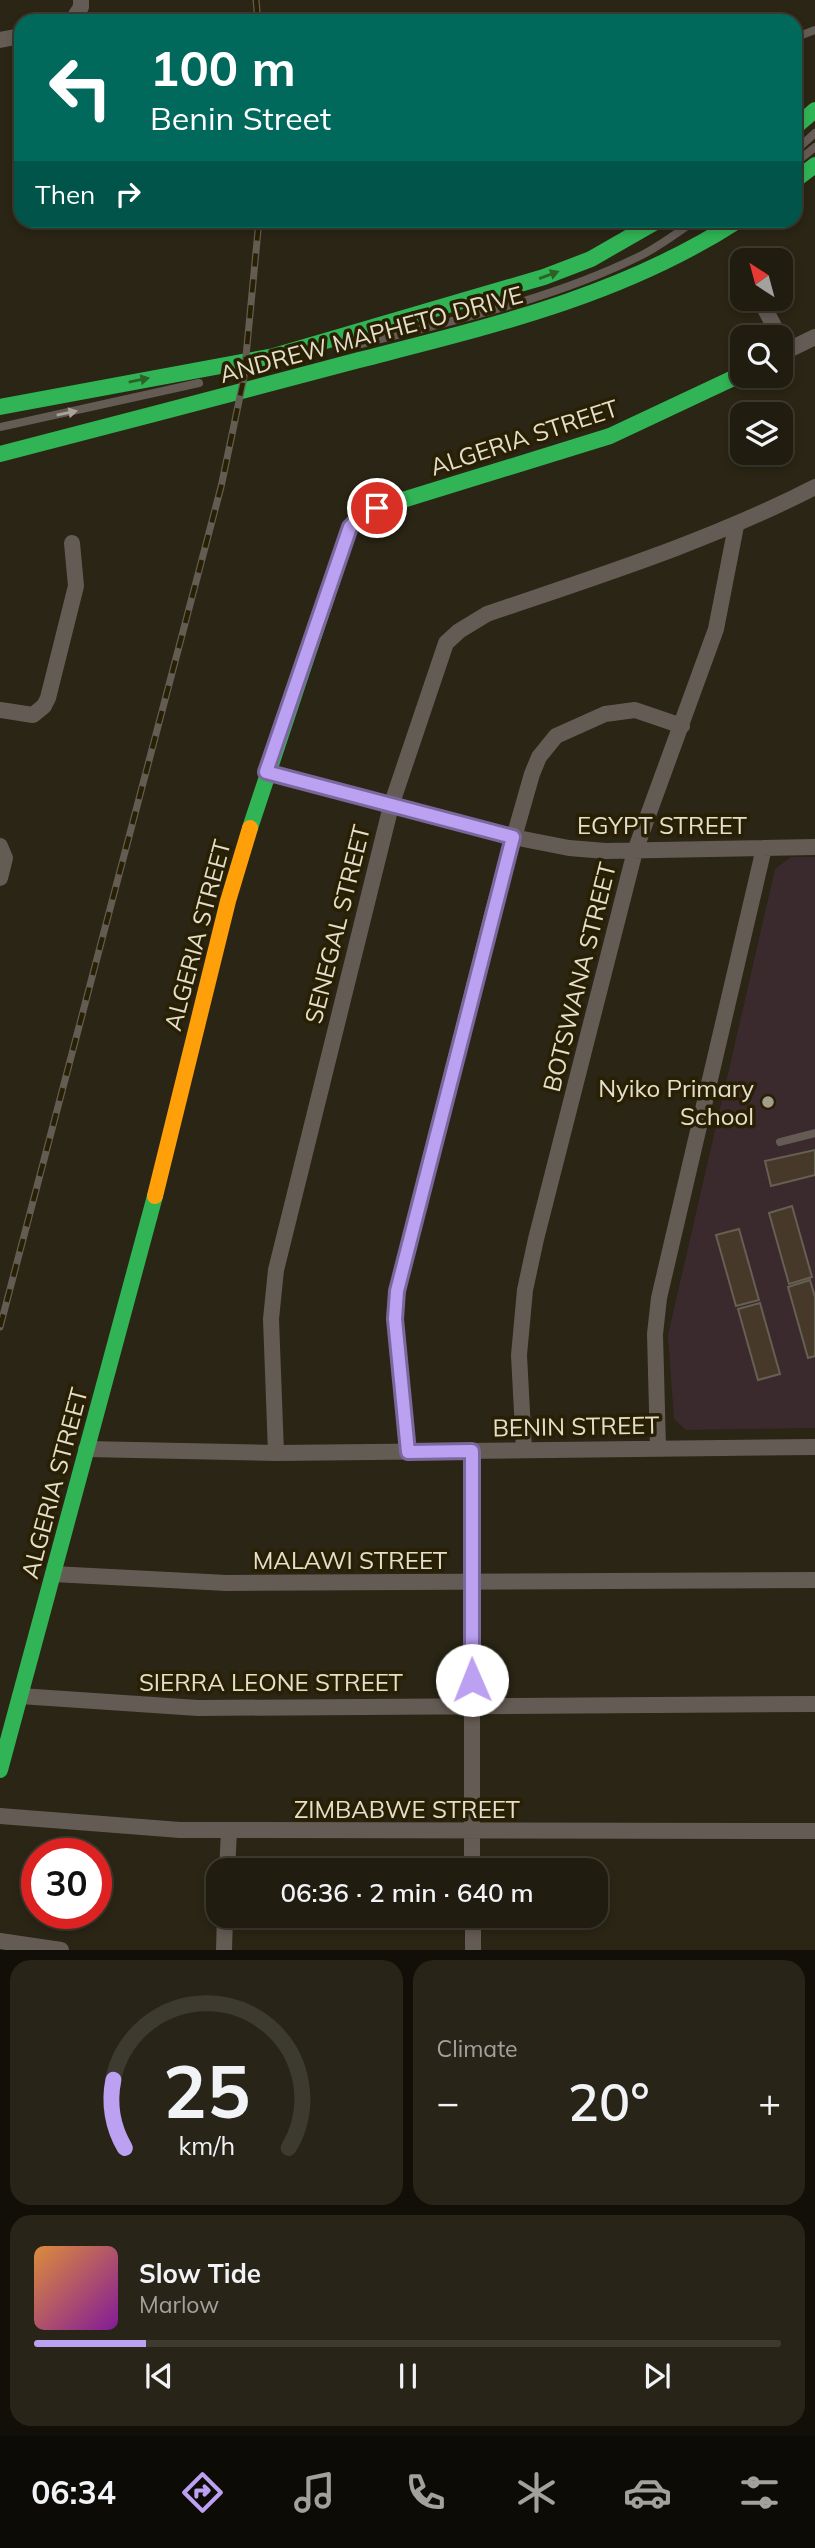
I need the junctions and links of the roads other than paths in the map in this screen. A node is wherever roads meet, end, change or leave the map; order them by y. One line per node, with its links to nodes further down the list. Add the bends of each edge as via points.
1 (815, 133): 2 (lane)
2 (802, 145)
3 (645, 228): 14 (street, ANDREW MAPHETO DRIVE, one-way to 3, via 274,356 544,277 591,259)
4 (684, 228): 9 (lane, via 643,254 534,298)
5 (725, 228): 17 (street, ANDREW MAPHETO DRIVE, via 654,269 529,316)
6 (698, 232): 15 (lane, via 647,262 579,291 474,324)
7 (815, 337): 8 (street)
8 (793, 342)
9 (355, 345)
10 (291, 362): 11 (lane)
11 (252, 371)
12 (214, 380): 16 (lane, one-way to 12)
13 (730, 380): 23 (street, ALGERIA STREET, via 610,436 377,508 355,521)
14 (0, 407)
15 (89, 420)
16 (0, 427)
17 (0, 454)
18 (815, 487): 19 (street, SENEGAL STREET)
19 (736, 526): 22 (street, BOTSWANA STREET, via 716,629); 24 (street, SENEGAL STREET, via 487,614 459,631 446,643)
20 (72, 543): 21 (street, via 76,586 48,698 33,715)
21 (0, 710)
22 (682, 726): 25 (street, via 652,714 622,711 565,730 539,757); 29 (street, BOTSWANA STREET)
23 (266, 772): 24 (street, EGYPT STREET); 35 (street, ALGERIA STREET, via 228,901)
24 (391, 806): 25 (street, EGYPT STREET); 39 (street, SENEGAL STREET, via 276,1270 271,1319)
25 (513, 837): 29 (street, EGYPT STREET, via 569,848); 38 (street, via 397,1291 395,1319)
26 (0, 846): 30 (street, via 5,858)
27 (815, 847): 28 (street, EGYPT STREET)
28 (764, 848): 29 (street, EGYPT STREET); 33 (street, via 659,1298 655,1334)
29 (635, 851): 36 (street, BOTSWANA STREET, via 525,1290 519,1354)
30 (0, 878)
31 (815, 1133): 32 (lane)
32 (780, 1142)
33 (658, 1447): 34 (street, BENIN STREET); 36 (street, BENIN STREET)
34 (815, 1447)
35 (86, 1449): 39 (street, BENIN STREET); 40 (street, ALGERIA STREET)
36 (524, 1450): 37 (street, BENIN STREET)
37 (472, 1451): 38 (street, BENIN STREET); 42 (street)
38 (408, 1452): 39 (street, BENIN STREET)
39 (276, 1453)
40 (53, 1574): 42 (street, MALAWI STREET, via 227,1583); 43 (street, ALGERIA STREET)
41 (815, 1580): 42 (street, MALAWI STREET)
42 (471, 1582): 44 (street)
43 (20, 1696): 44 (street, SIERRA LEONE STREET, via 198,1708); 46 (street, ALGERIA STREET)
44 (472, 1704): 45 (street, SIERRA LEONE STREET); 50 (street)
45 (815, 1704)
46 (0, 1770)
47 (0, 1816): 48 (street, ZIMBABWE STREET)
48 (229, 1830): 50 (street, ZIMBABWE STREET); 51 (street)
49 (815, 1831): 50 (street, ZIMBABWE STREET)
50 (472, 1832): 52 (street)
51 (228, 1858)
52 (472, 1858)
53 (225, 1928): 57 (street)
54 (473, 1928): 58 (street)
55 (0, 1941): 56 (street)
56 (61, 1950)
57 (224, 1950)
58 (473, 1950)

